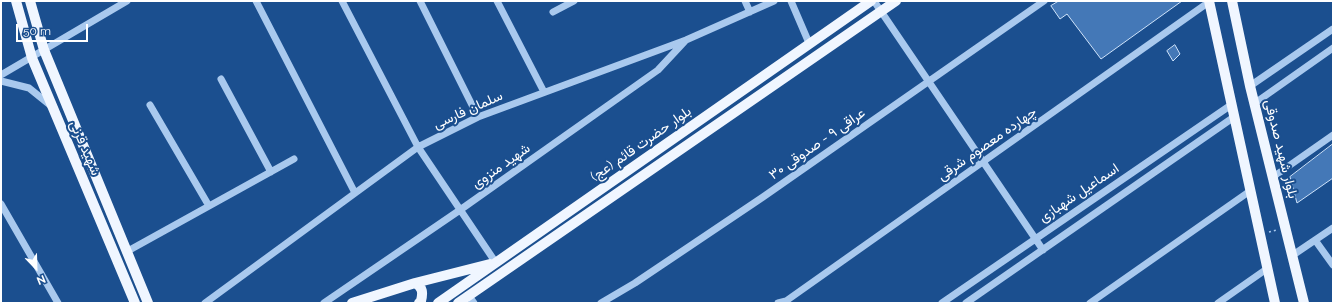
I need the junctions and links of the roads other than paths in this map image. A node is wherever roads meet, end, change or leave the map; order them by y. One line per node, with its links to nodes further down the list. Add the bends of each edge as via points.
1 (16, 1): 25 (main road, شهید قرنی)
2 (30, 1): 24 (main road, شهید قرنی)
3 (128, 1): 24 (street)
4 (256, 1): 45 (street)
5 (342, 1): 39 (street)
6 (420, 1): 36 (street)
7 (497, 1): 31 (street)
8 (574, 1): 17 (street)
9 (745, 1): 18 (street)
10 (774, 1): 18 (street, سلمان فارسی)
11 (791, 1): 22 (street)
12 (872, 1): 19 (street); 22 (main road, بلوار حضرت قائم (عج))
13 (896, 1): 19 (main road, بلوار حضرت قائم (عج))
14 (1044, 1): 29 (street, عراقی ۹ - صدوقی ۳۰)
15 (1232, 1): 30 (main road, بلوار شهید صدوقی)
16 (1209, 2): 34 (main road); 41 (street, چهارده معصوم شرقی)
17 (553, 12)
18 (750, 12): 21 (street, سلمان فارسی)
19 (881, 12): 29 (street); 59 (main road, بلوار حضرت قائم (عج), via 507,270)
20 (1333, 29): 30 (street)
21 (686, 40): 31 (street, سلمان فارسی); 48 (street, شهید منزوی, via 658,70)
22 (809, 44): 55 (main road, بلوار حضرت قائم (عج))
23 (1333, 48): 32 (street)
24 (44, 50): 25 (street); 53 (main road, شهید قرنی)
25 (32, 58): 26 (street); 35 (main road, شهید قرنی)
26 (1, 75)
27 (221, 79): 42 (street)
28 (1, 81): 35 (street, via 28,88 43,98)
29 (929, 83): 41 (street); 69 (street, عراقی ۹ - صدوقی ۳۰, via 636,283)
30 (1250, 86): 32 (main road, بلوار شهید صدوقی)
31 (544, 92): 36 (street, سلمان فارسی)
32 (1255, 103): 43 (main road, بلوار شهید صدوقی)
33 (150, 105): 47 (street)
34 (1231, 105): 37 (main road); 50 (street, اسماعیل شهبازی)
35 (54, 110): 61 (main road, شهید قرنی)
36 (478, 117): 39 (street, سلمان فارسی)
37 (1234, 117): 44 (main road); 52 (street, اسماعیل شهبازی)
38 (1333, 135): 43 (street)
39 (418, 147): 45 (street, سلمان فارسی); 48 (street)
40 (294, 159): 42 (street)
41 (983, 162): 50 (street); 70 (street, چهارده معصوم شرقی, via 786,301)
42 (271, 172): 47 (street)
43 (1273, 177): 54 (main road, بلوار شهید صدوقی)
44 (1250, 191): 57 (main road); 73 (street)
45 (355, 193): 63 (street, سلمان فارسی)
46 (1, 204): 60 (street)
47 (209, 206): 53 (street)
48 (460, 210): 55 (street); 64 (street, شهید منزوی)
49 (1333, 228): 51 (street)
50 (1035, 239): 52 (street); 71 (street, اسماعیل شهبازی)
51 (1315, 240): 54 (street); 56 (street)
52 (1042, 250): 72 (street, اسماعیل شهبازی)
53 (126, 252): 62 (main road, شهید قرنی)
54 (1293, 255): 76 (main road, بلوار شهید صدوقی)
55 (496, 263): 58 (main road, بلوار حضرت قائم (عج)); 67 (main road)
56 (1333, 265)
57 (1268, 268): 74 (street); 75 (main road)
58 (414, 283): 65 (main road, بلوار حضرت قائم (عج)); 66 (main road, via 420,286 423,293)
59 (471, 299): 68 (main road, بلوار حضرت قائم (عج))
60 (58, 303)
61 (135, 303)
62 (148, 303)
63 (205, 303)
64 (324, 303)
65 (352, 303)
66 (419, 303)
67 (438, 303)
68 (458, 303)
69 (601, 303)
70 (778, 303)
71 (942, 303)
72 (966, 303)
73 (1090, 303)
74 (1218, 303)
75 (1275, 303)
76 (1304, 303)

